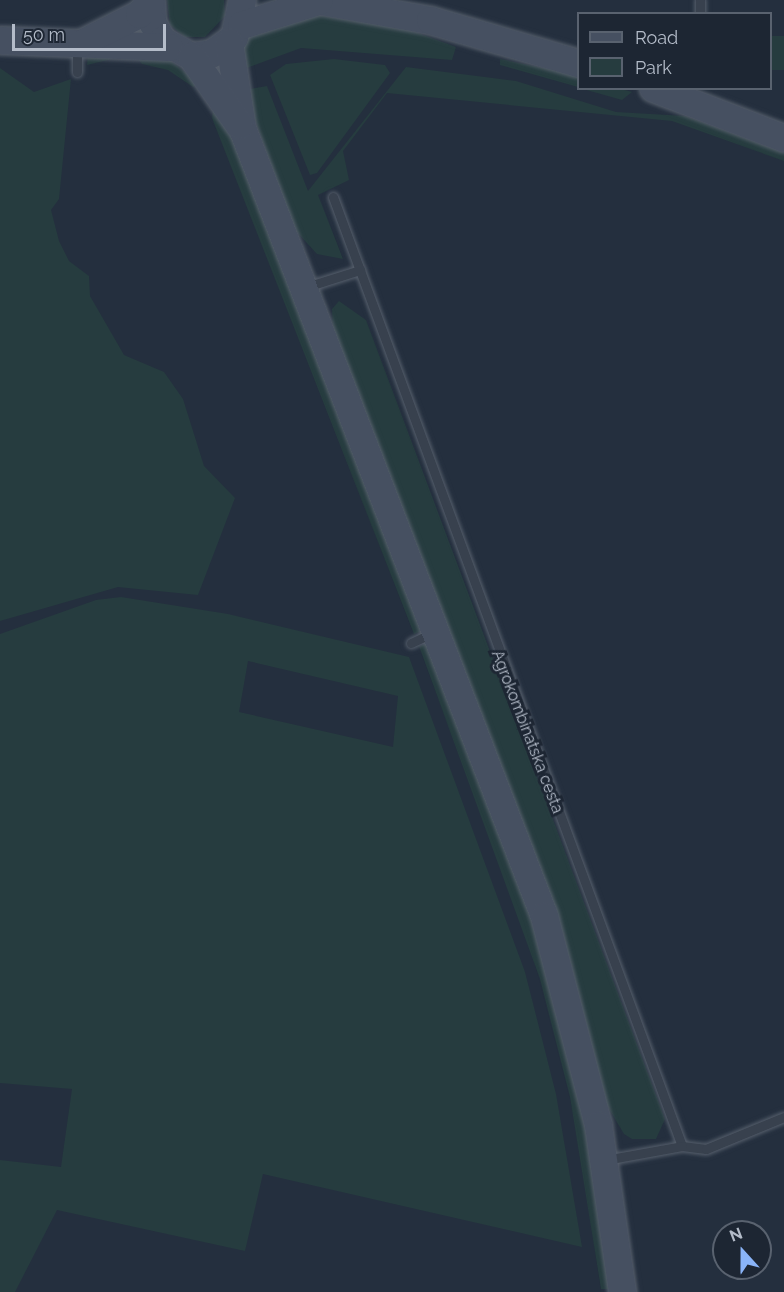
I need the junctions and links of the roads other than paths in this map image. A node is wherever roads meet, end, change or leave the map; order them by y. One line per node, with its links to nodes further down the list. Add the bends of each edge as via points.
1 (151, 1): 5 (street, via 139,14); 6 (street, via 152,22)
2 (317, 1): 3 (street); 7 (street, via 430,20)
3 (238, 22): 6 (street, via 212,54); 11 (street)
4 (0, 40): 5 (street)
5 (79, 44): 6 (street); 8 (lane)
6 (180, 52): 11 (street)
7 (577, 62)
8 (77, 72)
9 (665, 90): 10 (street)
10 (694, 95): 12 (street)
11 (242, 129): 15 (street)
12 (784, 138)
13 (333, 197): 14 (lane, Agrokombinatska cesta)
14 (360, 270): 15 (lane); 19 (lane, Agrokombinatska cesta)
15 (304, 288): 16 (street)
16 (437, 631): 17 (lane); 20 (street, via 544,916)
17 (411, 642)
18 (784, 1117): 19 (lane, via 706,1149)
19 (682, 1146): 20 (lane)
20 (604, 1160): 21 (street)
21 (622, 1292)

